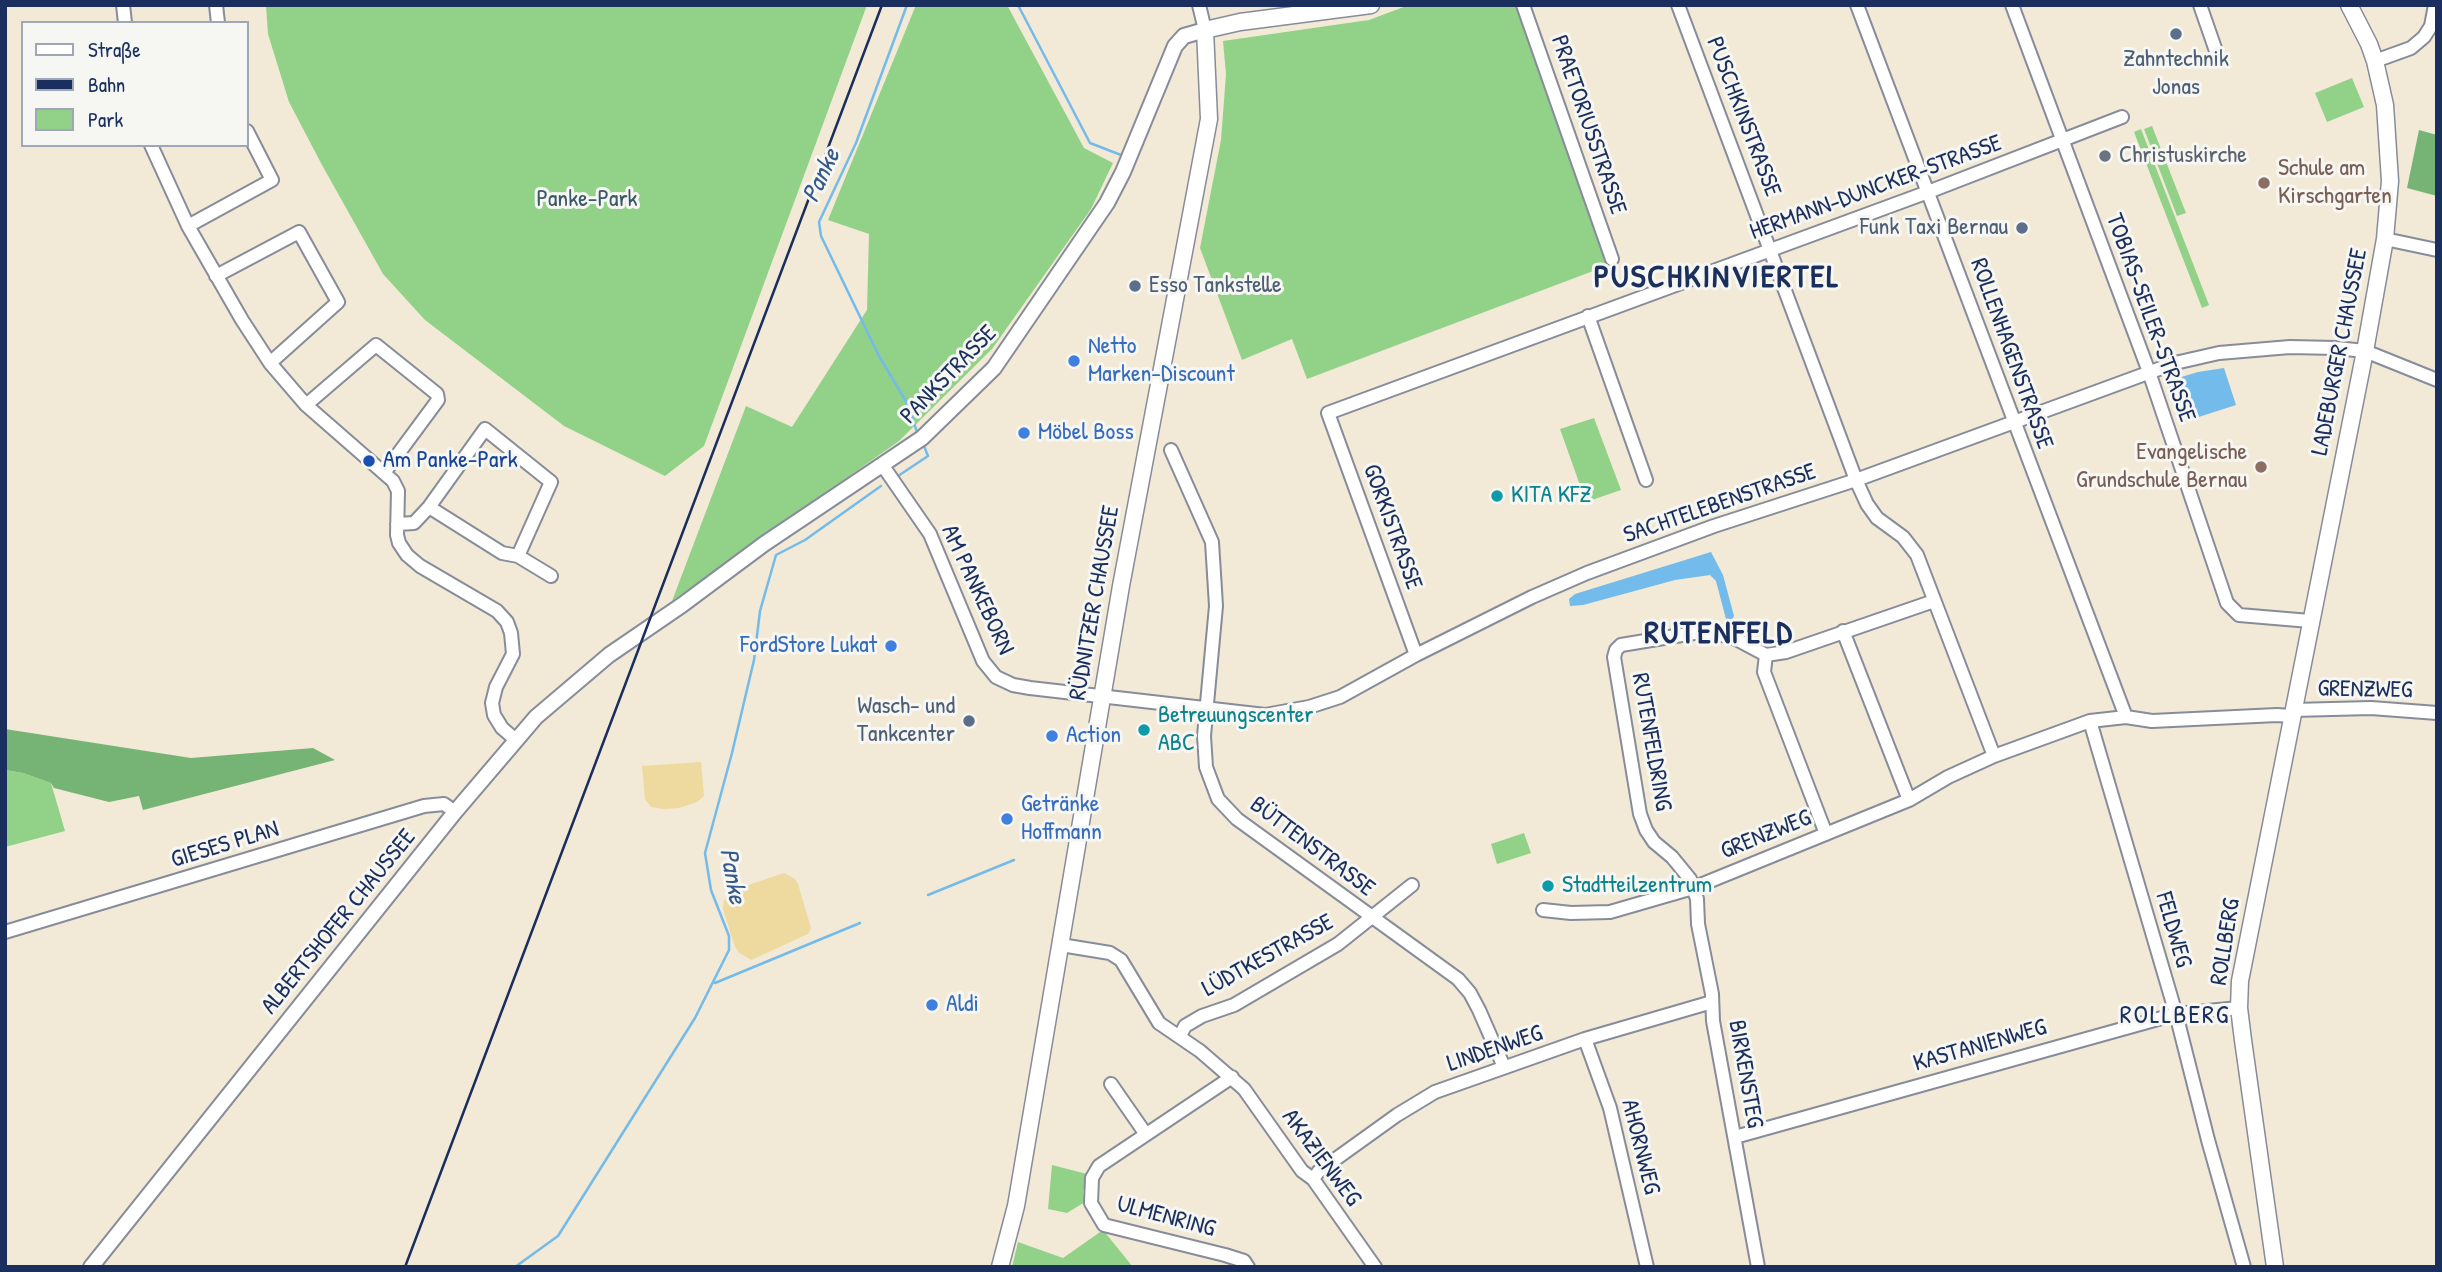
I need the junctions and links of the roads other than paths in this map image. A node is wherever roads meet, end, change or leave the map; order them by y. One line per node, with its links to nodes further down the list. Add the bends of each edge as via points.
1 (1199, 5): 10 (street)
2 (1370, 5): 10 (main road)
3 (1523, 5): 22 (street, PRAETORIUSSTRASSE)
4 (1678, 5): 20 (street, PUSCHKINSTRASSE)
5 (1857, 5): 17 (street, ROLLENHAGENSTRASSE)
6 (2012, 5): 15 (street, TOBIAS-SEILER-STRASSE)
7 (2200, 5): 11 (street)
8 (2349, 5): 12 (main road, LADEBURGER CHAUSSEE)
9 (2435, 5): 12 (street, via 2424,37 2411,48)
10 (1205, 30): 33 (street, PANKSTRASSE, via 1184,36 1175,46 1107,203 1012,344 969,394 922,438); 47 (main road, RÜDNITZER CHAUSSEE, via 1209,119)
11 (2217, 54)
12 (2375, 61): 19 (main road, LADEBURGER CHAUSSEE, via 2390,159)
13 (2122, 117): 15 (street, HERMANN-DUNCKER-STRASSE)
14 (248, 133): 18 (street, via 272,180)
15 (2063, 139): 17 (street, HERMANN-DUNCKER-STRASSE); 27 (street, TOBIAS-SEILER-STRASSE)
16 (152, 147): 18 (street)
17 (1928, 192): 20 (street, HERMANN-DUNCKER-STRASSE); 31 (street, ROLLENHAGENSTRASSE)
18 (188, 226): 23 (street)
19 (2385, 239): 21 (street); 25 (main road, LADEBURGER CHAUSSEE)
20 (1771, 250): 24 (street, HERMANN-DUNCKER-STRASSE); 36 (street, PUSCHKINSTRASSE)
21 (2437, 250)
22 (1612, 259)
23 (216, 276): 26 (street); 26 (street, via 299,232 338,302)
24 (1588, 316): 30 (street, HERMANN-DUNCKER-STRASSE); 35 (street)
25 (2365, 351): 27 (street, SACHTELEBENSTRASSE, via 2290,347 2219,353); 28 (street, SACHTELEBENSTRASSE); 42 (main road, LADEBURGER CHAUSSEE)
26 (270, 363): 29 (street)
27 (2149, 372): 31 (street, SACHTELEBENSTRASSE); 42 (street, TOBIAS-SEILER-STRASSE, via 2227,603 2239,615)
28 (2437, 380)
29 (306, 405): 34 (street); 34 (street, via 376,345 437,394 438,400)
30 (1328, 413): 45 (street, GORKISTRASSE)
31 (2013, 422): 36 (street, SACHTELEBENSTRASSE); 51 (street, ROLLENHAGENSTRASSE)
32 (1171, 450): 48 (street, BÜTTENSTRASSE, via 1212,542 1216,606)
33 (883, 466): 43 (street, PANKSTRASSE); 47 (street, AM PANKEBORN, via 930,534 983,661 996,677 1013,685)
34 (384, 473): 38 (street, via 398,491)
35 (1646, 480)
36 (1856, 480): 41 (street, via 1877,518 1903,537 1917,555); 45 (street, SACHTELEBENSTRASSE, via 1587,573)
37 (429, 507): 38 (street, via 414,523); 39 (street, via 502,553); 39 (street, via 485,429 551,482)
38 (397, 524): 53 (street, via 399,543 407,555 498,611 507,622 513,654 495,687 492,703 494,715)
39 (518, 556): 40 (street)
40 (551, 576)
41 (1934, 601): 44 (street); 54 (street)
42 (2310, 621): 49 (main road, LADEBURGER CHAUSSEE)
43 (646, 629): 53 (street, ALBERTSHOFER CHAUSSEE, via 554,701)
44 (1843, 631): 46 (street); 55 (street)
45 (1416, 655): 48 (street, SACHTELEBENSTRASSE, via 1340,697 1309,707 1265,715)
46 (1766, 655): 57 (street, via 1764,672); 59 (street, RUTENFELDRING, via 1736,639 1700,632 1621,645 1616,650 1640,814 1654,842 1682,867)
47 (1102, 696): 48 (street, SACHTELEBENSTRASSE); 63 (main road, RÜDNITZER CHAUSSEE)
48 (1206, 708): 61 (street, BÜTTENSTRASSE, via 1206,767 1218,799)
49 (2292, 713): 50 (street, GRENZWEG, via 2371,708); 51 (street, GRENZWEG, via 2152,721); 65 (main road, ROLLBERG, via 2242,965)
50 (2437, 713)
51 (2126, 718): 52 (street)
52 (2090, 721): 54 (street, GRENZWEG); 66 (street, FELDWEG)
53 (516, 740): 56 (street, ALBERTSHOFER CHAUSSEE)
54 (1994, 755): 55 (street, GRENZWEG)
55 (1909, 800): 57 (street, GRENZWEG)
56 (455, 812): 62 (street, GIESES PLAN, via 444,804 424,806); 75 (street, ALBERTSHOFER CHAUSSEE)
57 (1826, 834): 59 (street, GRENZWEG)
58 (1412, 885): 61 (street, LÜDTKESTRASSE)
59 (1693, 888): 60 (street, GRENZWEG, via 1610,912); 64 (street, BIRKENSTEG)
60 (1543, 910)
61 (1371, 917): 67 (street, LÜDTKESTRASSE, via 1300,967 1234,1005 1185,1026); 69 (street, BÜTTENSTRASSE, via 1458,979)
62 (5, 932)
63 (1061, 945): 67 (street, AKAZIENWEG, via 1116,956 1159,1023); 76 (main road, RÜDNITZER CHAUSSEE, via 1016,1206)
64 (1712, 1002): 68 (street, LINDENWEG); 73 (street, BIRKENSTEG)
65 (2239, 1008): 66 (street, KASTANIENWEG); 82 (main road, ROLLBERG)
66 (2176, 1014): 73 (street, KASTANIENWEG); 81 (street, FELDWEG)
67 (1180, 1037): 70 (street, AKAZIENWEG)
68 (1585, 1040): 69 (street, LINDENWEG); 79 (street, AHORNWEG, via 1610,1108)
69 (1504, 1068): 74 (street, LINDENWEG, via 1435,1092)
70 (1232, 1077): 72 (street, ULMENRING); 74 (street, AKAZIENWEG, via 1302,1171)
71 (1111, 1084): 72 (street)
72 (1146, 1133): 77 (street, ULMENRING, via 1098,1166 1092,1178 1091,1203 1104,1225 1225,1255)
73 (1735, 1137): 80 (street, BIRKENSTEG)
74 (1313, 1179): 78 (street, AKAZIENWEG)
75 (91, 1267)
76 (1000, 1267)
77 (1248, 1267)
78 (1375, 1267)
79 (1647, 1267)
80 (1758, 1267)
81 (2244, 1267)
82 (2275, 1267)

